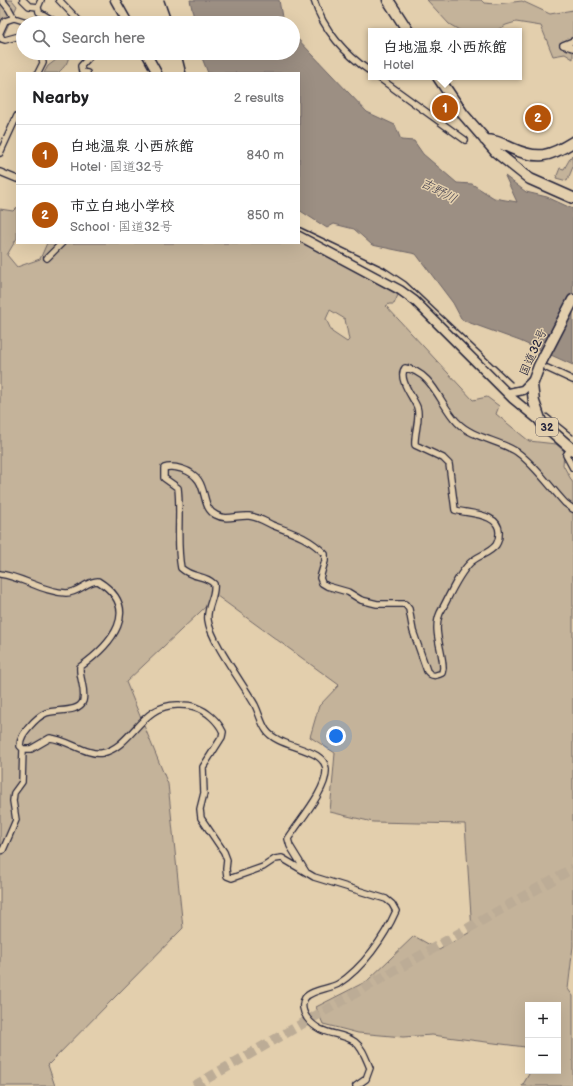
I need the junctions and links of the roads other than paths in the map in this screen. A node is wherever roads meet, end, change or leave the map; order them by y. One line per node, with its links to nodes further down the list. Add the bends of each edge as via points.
1 (2, 0): 12 (street)
2 (23, 0): 8 (street, via 29,6)
3 (41, 0): 8 (street)
4 (59, 0): 10 (street)
5 (115, 0): 11 (street)
6 (314, 0): 21 (street, via 323,21 337,41 356,62)
7 (388, 0): 13 (highway)
8 (38, 7): 9 (street, via 39,12)
9 (46, 16)
10 (74, 16)
11 (123, 16)
12 (14, 18): 14 (street, via 5,21)
13 (406, 28)
14 (0, 34): 15 (street, via 5,40)
15 (16, 37)
16 (573, 41): 17 (street, via 563,45)
17 (573, 48)
18 (42, 60): 22 (street)
19 (87, 60): 23 (street, via 81,66)
20 (150, 60): 24 (street)
21 (368, 70)
22 (38, 72)
23 (82, 72)
24 (156, 72)
25 (382, 80): 28 (street)
26 (440, 80): 29 (highway)
27 (16, 118): 31 (street)
28 (465, 140)
29 (484, 140): 30 (highway, via 500,142 535,156 556,153); 32 (highway)
30 (573, 142)
31 (0, 152)
32 (515, 167): 35 (highway); 36 (highway, via 530,179)
33 (0, 172): 34 (street)
34 (16, 179)
35 (573, 191)
36 (573, 198)
37 (300, 237): 44 (street, via 405,293)
38 (61, 244): 39 (street)
39 (47, 258)
40 (573, 300): 43 (highway, 国道32号 / 32, via 532,381)
41 (546, 368): 42 (street)
42 (573, 380)
43 (529, 392): 44 (street); 45 (highway, 国道32号 / 32)
44 (509, 393): 45 (street)
45 (541, 422): 46 (highway, 国道32号 / 32)
46 (572, 449): 47 (street, via 566,455)
47 (573, 468)
48 (573, 509): 52 (street, via 518,453 458,423 427,380 405,368 403,375 418,414 415,445 443,458 449,464 455,510 489,517 497,524 499,530 497,544 466,568 440,613 436,628 443,668 442,673 435,676 427,671 413,631 409,609 405,604 377,604 327,586 320,578 325,554 306,539 260,518 224,518 214,514 208,508 203,488 192,472 168,466 164,468 164,478 178,488 181,568 188,575 202,577 214,584 208,613 210,628 261,715 265,730 287,745 316,754 323,759 326,769 324,782 288,839)
49 (0, 574): 50 (street, via 68,593 98,581 117,598 121,610 114,635 106,646 80,667 84,690 83,702 74,709 44,714 35,720 20,739 20,746)
50 (23, 749): 51 (street, via 22,782 14,793 13,801 16,820 3,850); 52 (street, via 31,749 50,738 100,753 123,741 160,707 172,704 190,705 200,709 213,718 223,732 203,767 204,793 200,809 201,818 224,852 228,876 242,876 282,858)
51 (0, 851)
52 (306, 872): 53 (street, via 314,877 386,899 396,911 372,951 358,967 338,984 308,995 303,1000 302,1007 313,1025 354,1041 360,1047 370,1068 366,1079)
53 (356, 1086)

